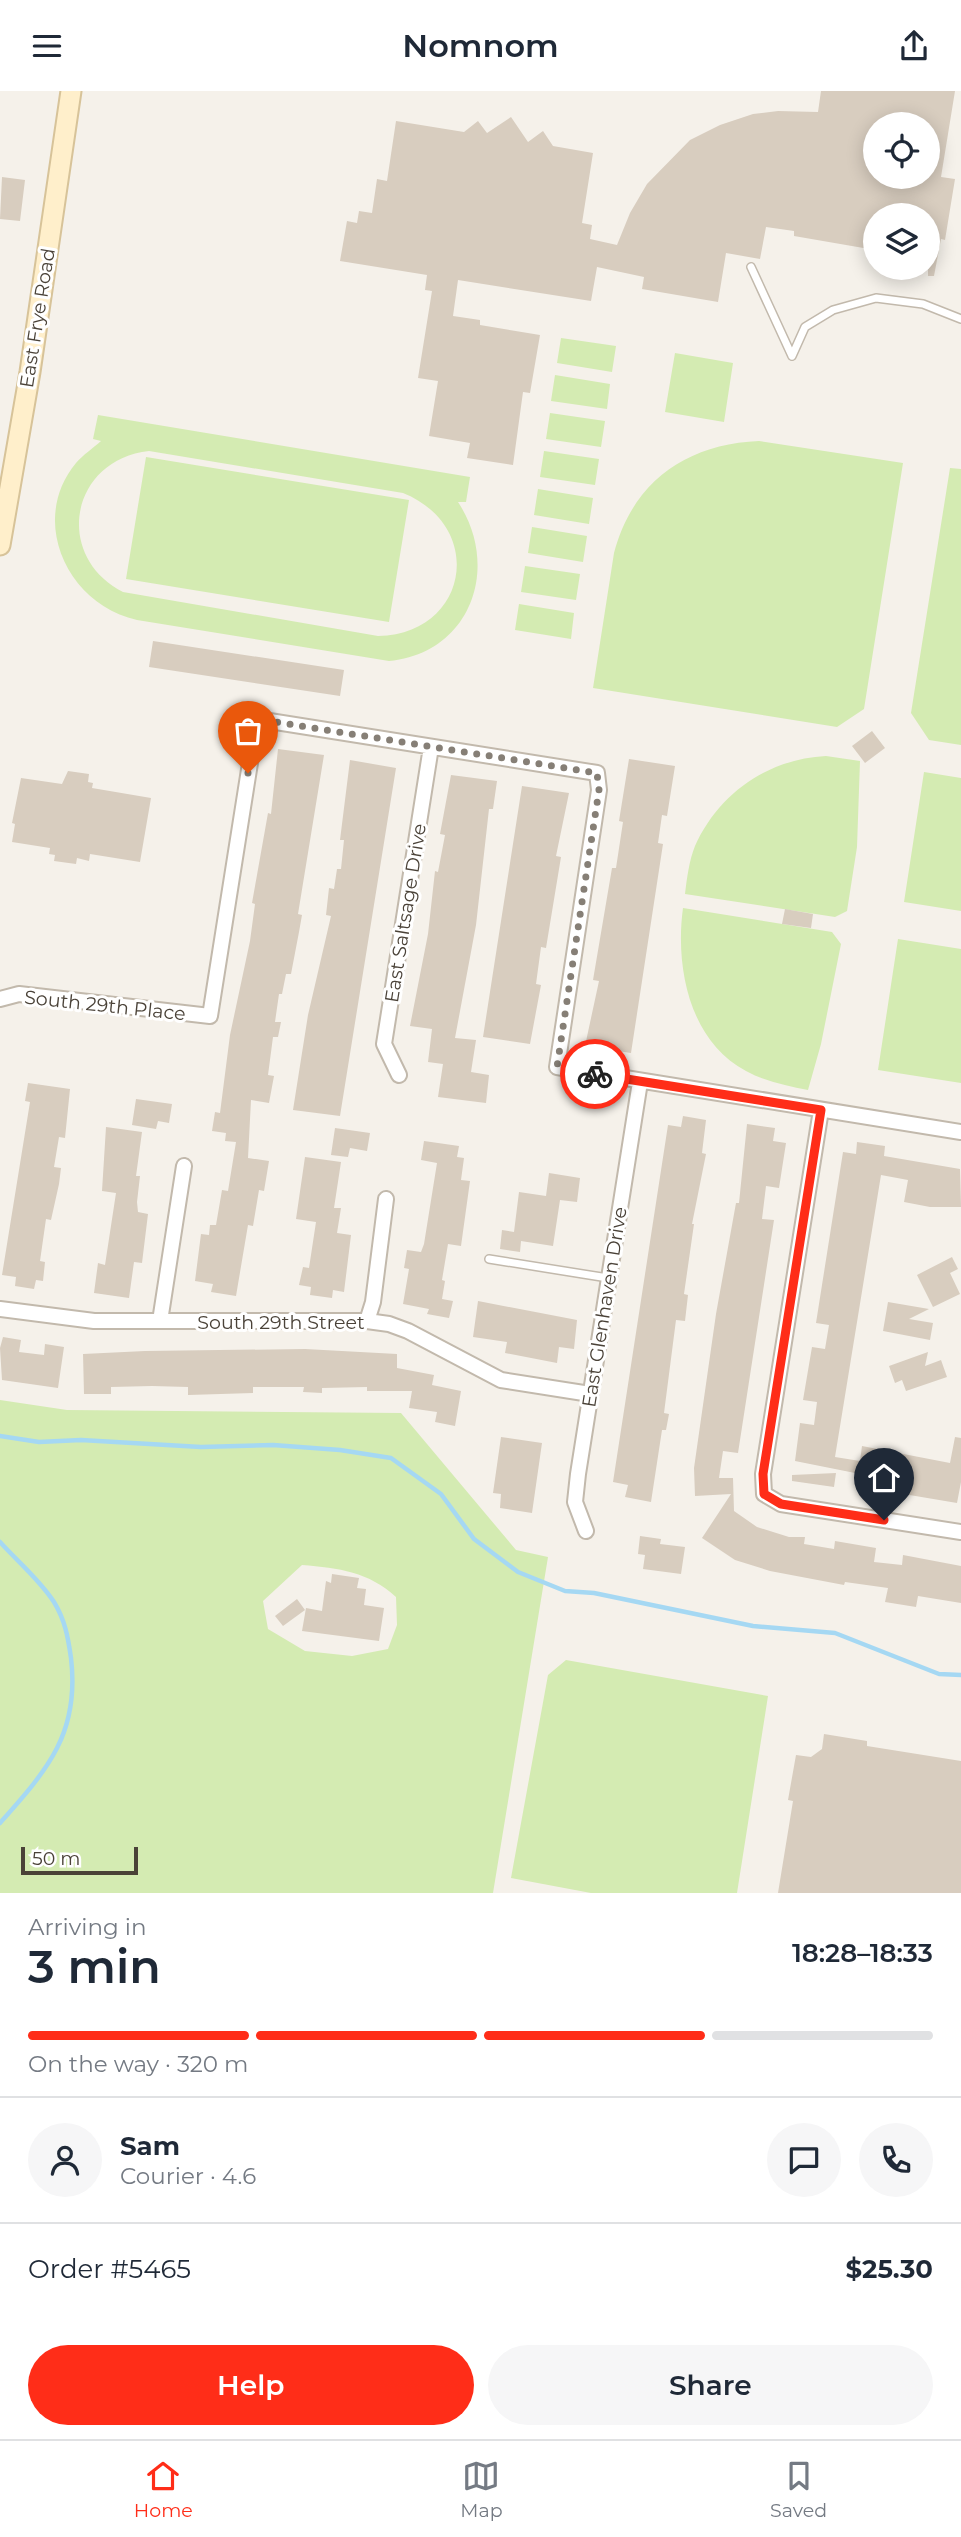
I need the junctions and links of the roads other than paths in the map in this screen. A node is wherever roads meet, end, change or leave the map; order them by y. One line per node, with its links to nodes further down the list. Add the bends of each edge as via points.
1 (71, 91): 4 (street, East Frye Road)
2 (751, 267): 3 (lane, via 792,356 805,327 833,310 876,298 923,304)
3 (961, 319)
4 (0, 545)
5 (431, 747): 6 (street, South 29th Place, via 257,719 210,1016 19,994); 7 (street, East Saltsage Drive, via 384,1044); 8 (street, via 597,773 599,790 557,1067)
6 (0, 999)
7 (398, 1075)
8 (640, 1082): 9 (street); 14 (street, East Glenhaven Drive)
9 (821, 1110): 10 (street); 20 (street, via 763,1474 764,1494 781,1504)
10 (961, 1132)
11 (184, 1166): 16 (street)
12 (386, 1199): 17 (street)
13 (489, 1259): 14 (lane)
14 (609, 1278): 18 (street, East Glenhaven Drive)
15 (0, 1309): 16 (street, South 29th Street, via 94,1321)
16 (160, 1321): 17 (street, South 29th Street)
17 (368, 1321): 18 (street, South 29th Street, via 408,1331 501,1380)
18 (590, 1394): 19 (street, East Glenhaven Drive, via 575,1502)
19 (586, 1531)
20 (961, 1532)

